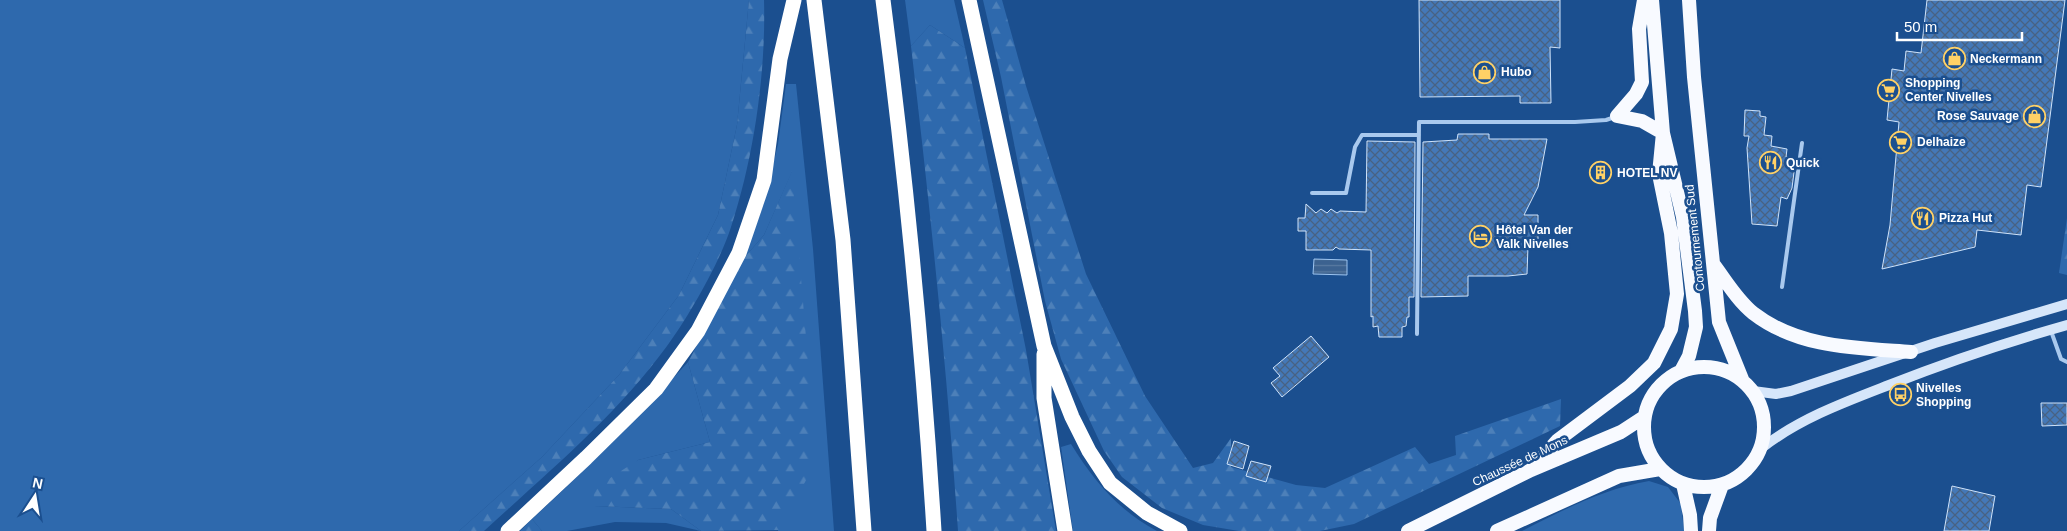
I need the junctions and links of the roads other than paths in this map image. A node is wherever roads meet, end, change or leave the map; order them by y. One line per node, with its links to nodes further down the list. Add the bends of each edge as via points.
1 (794, 0): 31 (highway, via 780,59 764,180 739,253 698,331 656,389)
2 (814, 0): 32 (highway, via 843,240)
3 (883, 0): 33 (highway, via 926,392)
4 (969, 0): 19 (highway)
5 (1644, 0): 8 (highway, via 1640,29 1642,82)
6 (1652, 0): 9 (highway, Contournement Sud)
7 (1689, 0): 13 (highway, Contournement Sud)
8 (1617, 116): 9 (highway, via 1642,121); 10 (lane, via 1575,122 1419,122)
9 (1663, 133): 22 (highway, Contournement Sud, via 1683,217 1695,311 1696,327 1689,356); 28 (highway, via 1659,174 1671,233 1677,294 1671,328 1654,363 1630,386 1558,440)
10 (1419, 135): 12 (lane, via 1362,135 1355,147 1346,193); 18 (lane)
11 (1802, 143): 14 (lane)
12 (1312, 192)
13 (1714, 265): 20 (highway, via 1752,312 1777,329 1822,344); 23 (highway, Contournement Sud, via 1719,322)
14 (1782, 287)
15 (2067, 304): 20 (main road)
16 (2067, 324): 17 (main road)
17 (2050, 329): 21 (lane, via 2061,359); 26 (main road, via 1942,364 1856,398 1799,422)
18 (1417, 334)
19 (1044, 346): 34 (highway, via 1044,398); 35 (highway, via 1072,417 1110,483 1147,513)
20 (1911, 352): 24 (main road, via 1791,391 1776,394)
21 (2067, 362)
22 (1681, 371): 23 (highway, via 1702,366 1723,369); 25 (highway, via 1657,389)
23 (1742, 379): 24 (highway)
24 (1754, 391): 26 (highway, via 1763,412)
25 (1644, 417): 27 (highway, via 1644,436); 28 (highway, Chaussée de Mons, via 1620,432)
26 (1763, 447): 30 (highway, via 1748,469)
27 (1660, 468): 29 (highway); 37 (highway, via 1620,476)
28 (1532, 470): 36 (highway, Chaussée de Mons)
29 (1683, 484): 30 (highway, via 1702,488); 38 (highway)
30 (1722, 485): 39 (highway, via 1710,518)
31 (508, 531)
32 (864, 531)
33 (934, 531)
34 (1065, 531)
35 (1180, 531)
36 (1408, 531)
37 (1496, 531)
38 (1691, 531)
39 (1709, 531)

